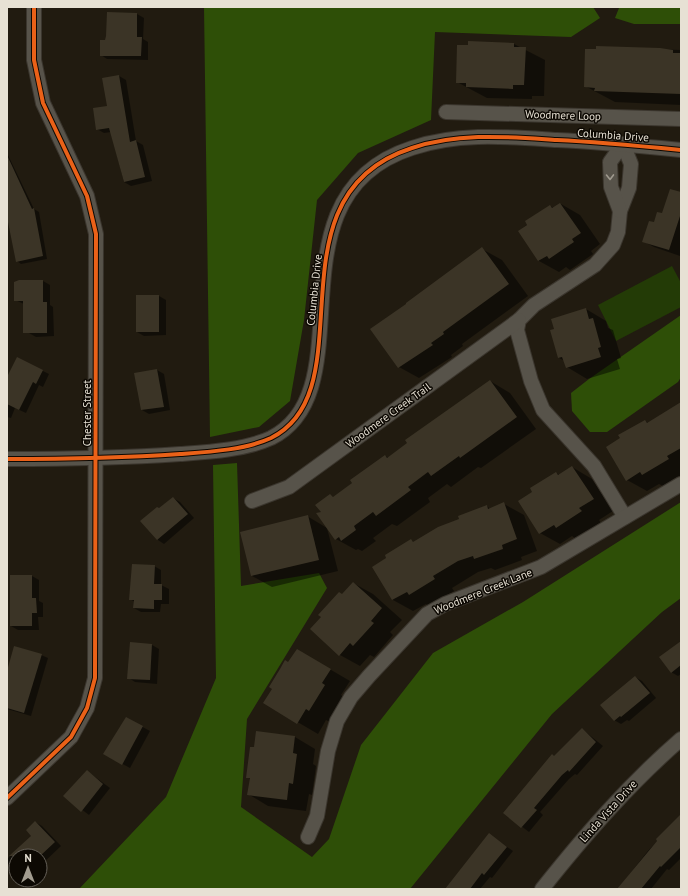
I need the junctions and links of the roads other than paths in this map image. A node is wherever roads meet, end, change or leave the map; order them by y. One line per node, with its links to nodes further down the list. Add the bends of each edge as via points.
1 (34, 7): 9 (street, Chester Street, via 34,60 43,103 86,196 96,234)
2 (446, 112): 3 (street, Woodmere Loop)
3 (681, 119)
4 (623, 144): 5 (street, Columbia Drive); 6 (street, via 631,164 628,188); 6 (street, one-way to 6, via 610,162 611,187); 9 (street, Columbia Drive, via 473,137 439,141 412,148 374,166 346,197 331,232 325,259 317,363 308,396 295,418 271,438 238,447 204,452)
5 (681, 150)
6 (620, 211): 7 (street, Woodmere Creek Trail, via 618,232 605,256 534,305)
7 (519, 320): 11 (street, Woodmere Creek Trail, via 289,487); 12 (street, via 518,338 536,397 543,410 594,466)
8 (7, 459): 9 (street, Columbia Drive)
9 (96, 459): 14 (street, Chester Street, via 95,678 87,708 70,737)
10 (681, 484): 12 (street, Woodmere Creek Lane)
11 (252, 502)
12 (625, 518): 15 (street, Woodmere Creek Lane, via 541,567 445,604 427,614 405,635 352,697 337,721 328,751 317,816)
13 (681, 739): 16 (street, Linda Vista Drive, via 624,792)
14 (7, 798)
15 (308, 837)
16 (542, 889)

